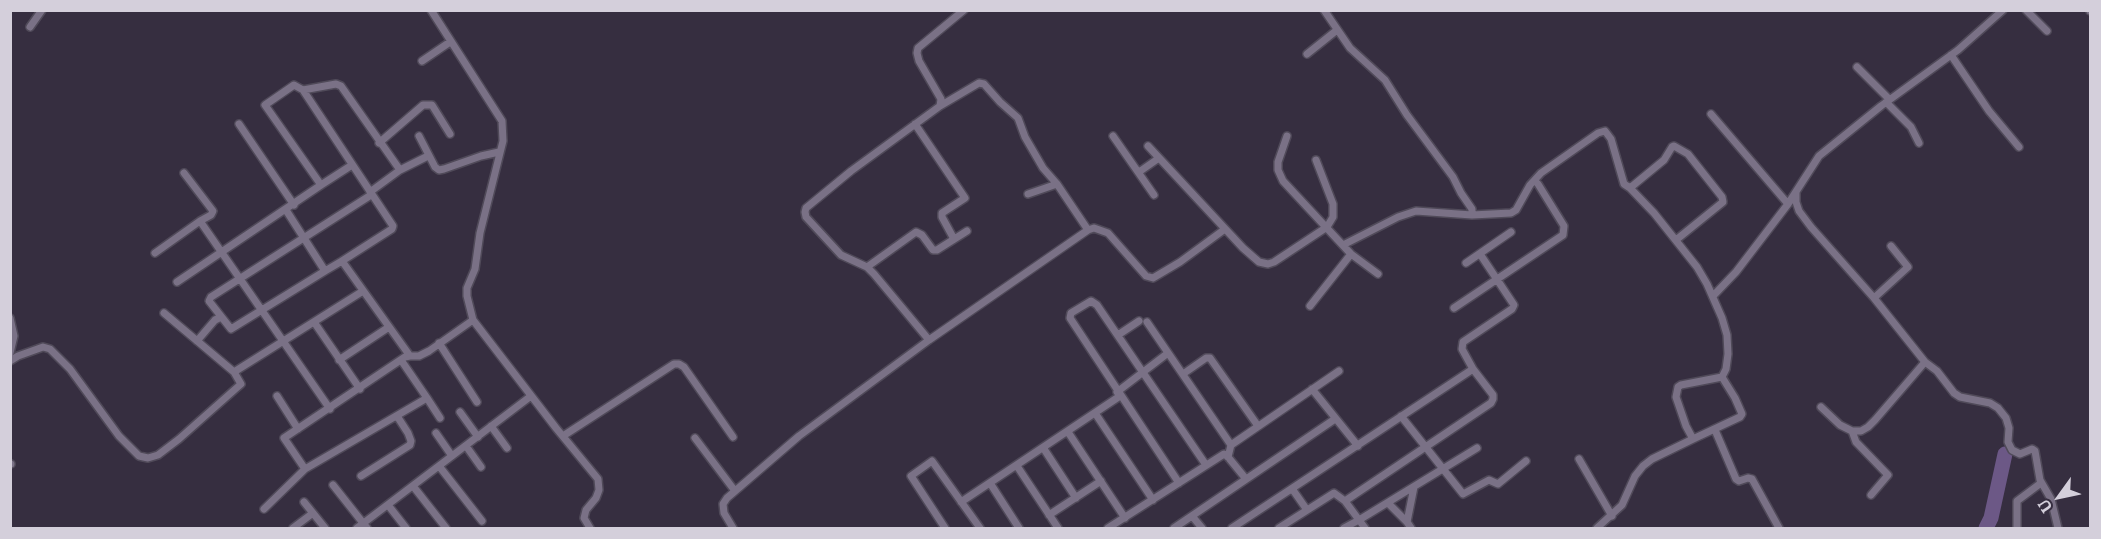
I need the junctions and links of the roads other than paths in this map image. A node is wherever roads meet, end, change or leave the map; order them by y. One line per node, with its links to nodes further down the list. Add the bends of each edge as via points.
1 (42, 10): 7 (street)
2 (431, 10): 10 (street)
3 (964, 10): 17 (street, via 918,48 920,62 941,99)
4 (1324, 10): 8 (street)
5 (2003, 10): 12 (street)
6 (2026, 10): 9 (street)
7 (30, 27)
8 (1337, 30): 11 (street); 48 (street, via 1356,55 1380,73 1450,172)
9 (2048, 31)
10 (450, 42): 13 (street); 29 (street, via 502,121)
11 (1307, 54)
12 (1950, 55): 16 (street); 28 (street)
13 (422, 62)
14 (1857, 67): 16 (street)
15 (303, 90): 25 (street, via 341,86); 33 (street); 39 (street, via 294,85 265,105)
16 (1887, 101): 26 (street, via 1911,126); 41 (street, via 1819,156)
17 (940, 106): 20 (street); 37 (street, via 982,82 1018,118 1043,168)
18 (1712, 114): 45 (street)
19 (238, 124): 46 (street)
20 (915, 124): 56 (street, via 965,198 942,213); 66 (street, via 806,208 806,217 841,255)
21 (450, 134): 25 (street, via 432,105 423,105)
22 (419, 136): 30 (street)
23 (1113, 136): 35 (street)
24 (1287, 136): 50 (street, via 1278,162 1280,175 1290,191)
25 (379, 143): 34 (street)
26 (1919, 143)
27 (1148, 146): 31 (street)
28 (2019, 147)
29 (499, 152): 30 (street, via 444,170 435,167); 81 (street, via 475,269 467,288)
30 (428, 156): 34 (street)
31 (1159, 158): 35 (street); 52 (street)
32 (1316, 160): 50 (street, via 1334,209)
33 (352, 165): 39 (street); 42 (street)
34 (400, 170): 42 (street)
35 (1139, 172): 44 (street)
36 (184, 173): 49 (street, via 213,211)
37 (1057, 184): 43 (street); 51 (street)
38 (1538, 184): 70 (street, via 1564,226 1563,235)
39 (321, 185): 46 (street)
40 (1630, 188): 48 (street, via 1622,180 1610,135 1602,131 1541,173 1512,213); 57 (street); 57 (street, via 1664,160 1672,147 1688,154 1723,202)
41 (1796, 191): 45 (street); 74 (street, via 1799,211)
42 (371, 194): 55 (street); 64 (street, via 393,227)
43 (1028, 194)
44 (1154, 195)
45 (1788, 204): 73 (street)
46 (294, 205): 47 (street)
47 (286, 210): 55 (street); 60 (street)
48 (1472, 215): 58 (street, via 1416,211)
49 (200, 221): 60 (street); 61 (street)
50 (1327, 227): 52 (street, via 1268,264 1259,262); 58 (street)
51 (1088, 230): 52 (street, via 1108,233 1152,278); 86 (street)
52 (1226, 230)
53 (966, 231): 56 (street)
54 (1510, 232): 63 (street)
55 (306, 238): 67 (street); 69 (street)
56 (954, 239): 66 (street, via 933,250 916,232)
57 (1676, 240): 73 (street)
58 (1343, 245): 62 (street)
59 (1891, 246): 74 (street, via 1908,267)
60 (223, 252): 69 (street); 71 (street)
61 (155, 253)
62 (1351, 254): 68 (street); 75 (street)
63 (1480, 254): 65 (street); 70 (street)
64 (342, 261): 67 (street); 72 (street)
65 (1466, 263)
66 (867, 267): 86 (street)
67 (325, 272): 77 (street)
68 (1378, 274)
69 (241, 279): 77 (street); 79 (street, via 210,299)
70 (1498, 279): 76 (street); 96 (street, via 1514,305 1463,342 1462,350)
71 (177, 282)
72 (363, 291): 82 (street); 83 (street)
73 (1713, 296): 101 (street, via 1726,335 1727,362)
74 (1874, 298): 95 (street)
75 (1310, 306)
76 (1454, 308)
77 (263, 309): 79 (street, via 231,329); 85 (street)
78 (165, 313): 87 (street)
79 (221, 317): 87 (street)
80 (10, 318): 89 (street, via 14,336)
81 (473, 320): 88 (street); 106 (street)
82 (314, 322): 85 (street); 92 (street)
83 (389, 327): 91 (street); 92 (street)
84 (1118, 335): 90 (street, via 1143,321); 99 (street); 104 (street, via 1094,301 1070,315)
85 (284, 340): 98 (street); 110 (street)
86 (929, 340): 155 (street, via 799,436)
87 (198, 341): 98 (street)
88 (438, 343): 91 (street, via 419,356); 108 (street)
89 (10, 353)
90 (1168, 353): 99 (street); 100 (street)
91 (410, 356): 93 (street)
92 (339, 360): 102 (street)
93 (401, 360): 102 (street); 107 (street)
94 (10, 361): 98 (street, via 43,347 50,349 70,369 119,436 139,456 148,458 179,439 241,384)
95 (1925, 362): 121 (street, via 1868,427); 151 (street, via 1960,397 1998,408 2010,428 2008,442 2012,450 2020,454 2032,448 2036,451)
96 (1473, 369): 114 (street); 132 (street, via 1492,395 1491,403)
97 (1339, 371): 103 (street)
98 (234, 372)
99 (1143, 373): 104 (street); 140 (street)
100 (1183, 374): 118 (street, via 1210,358); 129 (street)
101 (1722, 377): 120 (street, via 1742,414); 128 (street, via 1678,387 1676,397)
102 (360, 389): 110 (street)
103 (1312, 389): 116 (street); 118 (street)
104 (1119, 394): 112 (street); 150 (street)
105 (277, 396): 119 (street)
106 (531, 396): 117 (street); 125 (street)
107 (427, 398): 113 (street); 115 (street)
108 (477, 402)
109 (1821, 408): 121 (street)
110 (330, 409): 119 (street)
111 (460, 412): 124 (street)
112 (1095, 413): 122 (street); 159 (street)
113 (397, 416): 144 (street); 146 (street, via 408,433 410,445)
114 (1401, 416): 131 (street); 132 (street)
115 (440, 418)
116 (1335, 419): 131 (street); 147 (street)
117 (491, 426): 124 (street); 133 (street)
118 (1258, 426): 129 (street)
119 (298, 429): 144 (street, via 284,438)
120 (1715, 430): 128 (street); 194 (street, via 1736,479 1752,479)
121 (1852, 431): 157 (street, via 1862,448 1888,475)
122 (1068, 432): 134 (street); 148 (street)
123 (436, 433): 136 (street)
124 (478, 436): 130 (street)
125 (563, 436): 126 (street, via 679,364); 180 (street, via 598,479 599,490 584,518)
126 (733, 437)
127 (695, 438): 155 (street)
128 (1693, 439): 170 (street, via 1652,459 1638,471 1622,505)
129 (1231, 445): 137 (street)
130 (466, 446): 136 (street); 143 (street)
131 (1358, 446): 156 (street)
132 (1426, 447): 145 (street); 160 (street)
133 (507, 448)
134 (1044, 448): 142 (street); 158 (street)
135 (1477, 448): 145 (street)
136 (452, 456): 141 (street)
137 (1228, 457): 140 (street, via 1224,454); 147 (street)
138 (1579, 459): 170 (street)
139 (1526, 462): 145 (street, via 1498,484 1489,480 1466,494)
140 (1206, 465): 150 (street)
141 (440, 466): 153 (street); 173 (street)
142 (1017, 466): 149 (street); 168 (street)
143 (481, 467)
144 (305, 469): 165 (street)
145 (1443, 469): 154 (street)
146 (361, 476)
147 (1246, 479): 169 (street)
148 (1101, 481): 158 (street); 171 (street)
149 (990, 483): 162 (street); 184 (street)
150 (1179, 483): 159 (street)
151 (2040, 483): 195 (street, via 2017,501); 196 (street, via 2050,499)
152 (333, 485): 175 (street)
153 (413, 486): 164 (street); 179 (street)
154 (1414, 487): 163 (street); 174 (street)
155 (735, 490): 181 (street, via 723,504)
156 (1293, 490): 166 (street); 189 (street)
157 (1871, 495)
158 (1076, 498): 168 (street)
159 (1153, 500): 171 (street)
160 (1345, 501): 166 (street, via 1334,493); 172 (street)
161 (304, 502): 167 (street)
162 (961, 502): 182 (street, via 932,461 912,475); 183 (street)
163 (1388, 503): 172 (street); 174 (street)
164 (388, 505): 175 (street); 178 (street)
165 (264, 509)
166 (1307, 510): 190 (street)
167 (313, 513): 176 (street); 177 (street)
168 (1049, 515): 185 (street)
169 (1192, 516): 187 (street); 188 (street)
170 (1612, 516): 193 (street)
171 (1125, 518): 186 (street)
172 (1359, 520): 191 (street); 192 (street)
173 (482, 521)
174 (1409, 525)
175 (362, 527)
176 (293, 528)
177 (325, 528)
178 (406, 528)
179 (446, 528)
180 (590, 528)
181 (733, 528)
182 (945, 528)
183 (980, 528)
184 (1019, 528)
185 (1058, 528)
186 (1108, 528)
187 (1174, 528)
188 (1202, 528)
189 (1233, 528)
190 (1279, 528)
191 (1344, 528)
192 (1365, 528)
193 (1597, 528)
194 (1779, 528)
195 (2017, 528)
196 (2058, 528)

